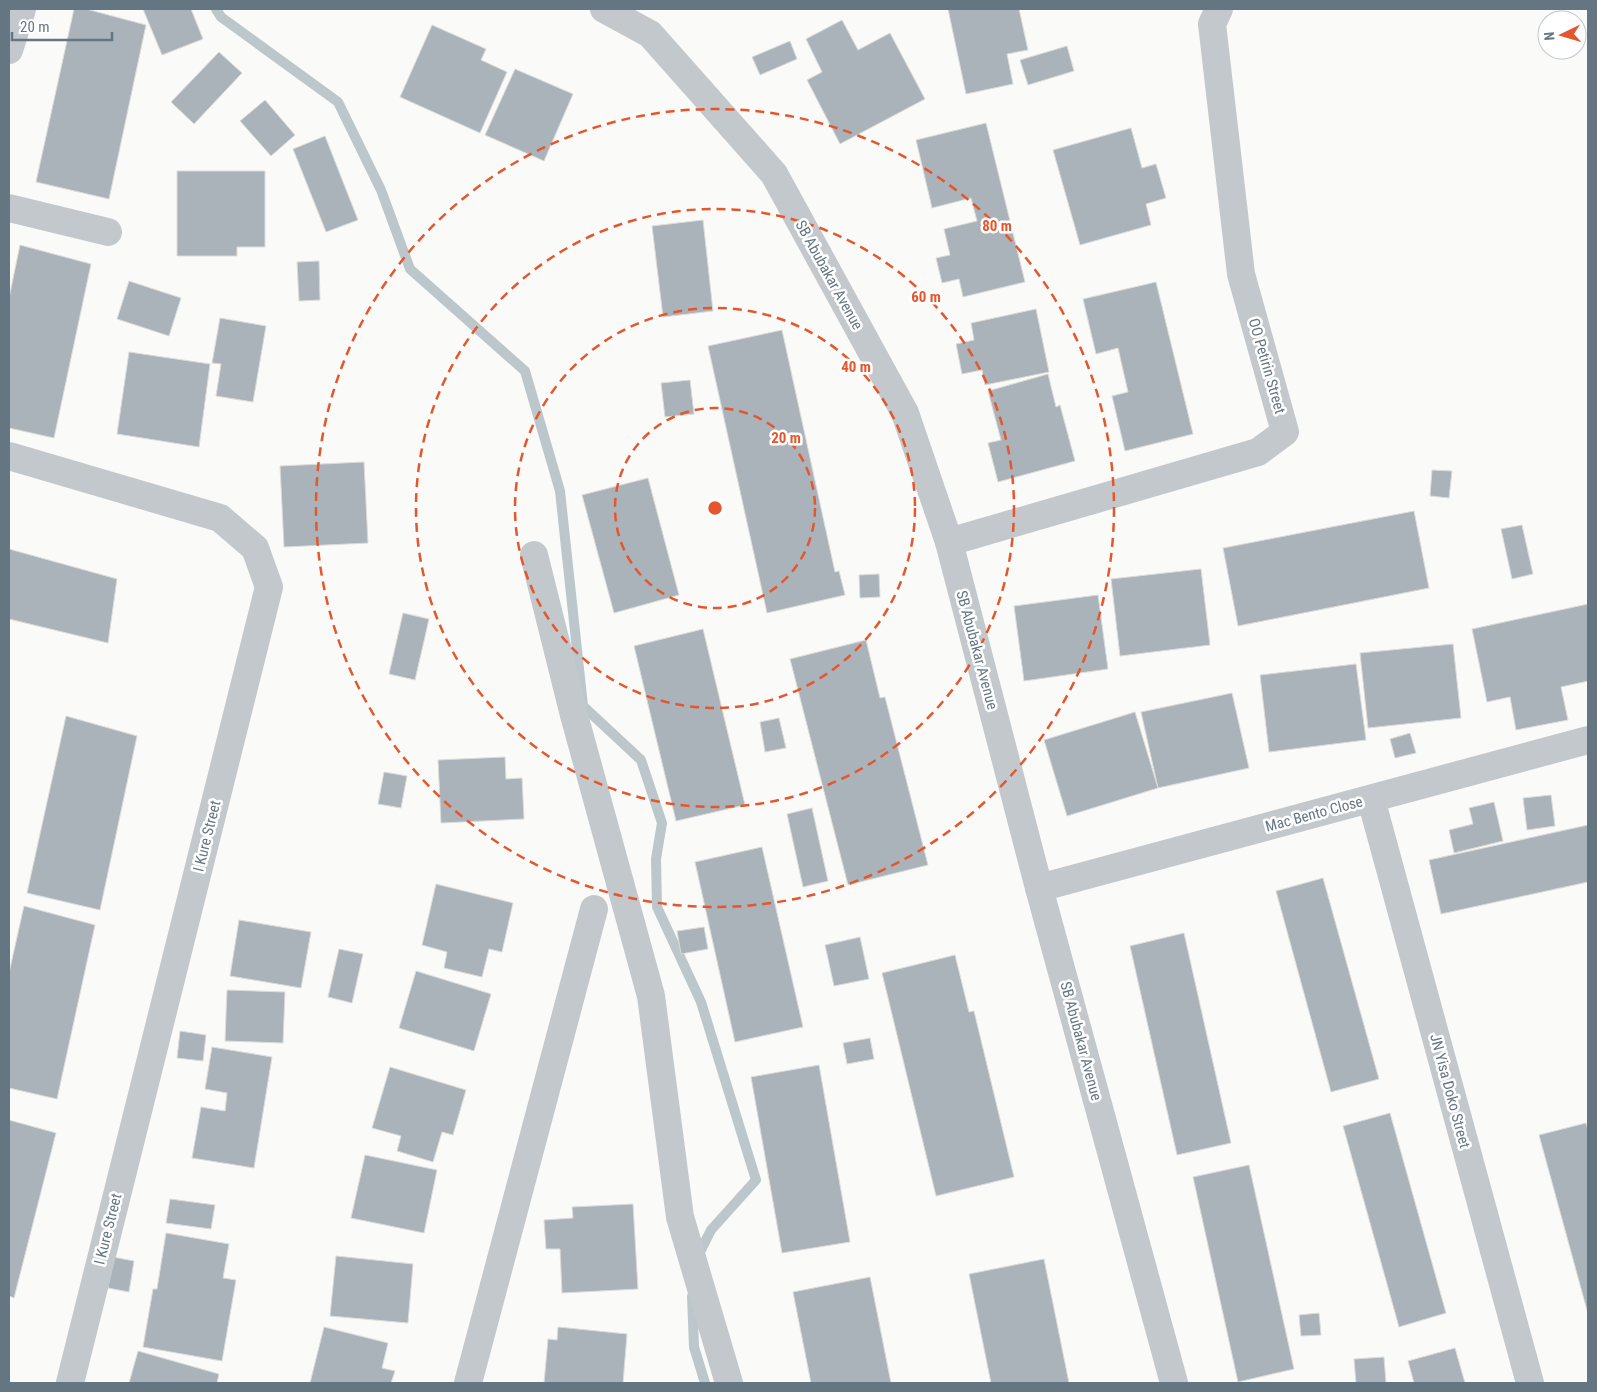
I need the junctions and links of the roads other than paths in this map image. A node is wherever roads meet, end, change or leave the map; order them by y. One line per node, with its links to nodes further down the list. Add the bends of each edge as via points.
1 (22, 9): 4 (street)
2 (604, 9): 8 (street, SB Abubakar Avenue, via 650,34 774,174 905,413)
3 (1219, 9): 8 (street, OO Petirin Street, via 1212,24 1241,274 1285,432 1258,452)
4 (9, 50)
5 (9, 208): 6 (street)
6 (108, 232)
7 (9, 456): 14 (street, I Kure Street, via 220,518 255,548 268,588)
8 (949, 542): 12 (street, SB Abubakar Avenue)
9 (534, 555): 16 (street, via 650,996 680,1217)
10 (1588, 740): 11 (street, Mac Bento Close)
11 (1371, 799): 12 (street, Mac Bento Close); 18 (street, JN Yisa Doko Street)
12 (1040, 888): 17 (street, SB Abubakar Avenue)
13 (594, 909): 15 (street)
14 (70, 1383)
15 (468, 1383)
16 (729, 1383)
17 (1174, 1383)
18 (1530, 1383)

